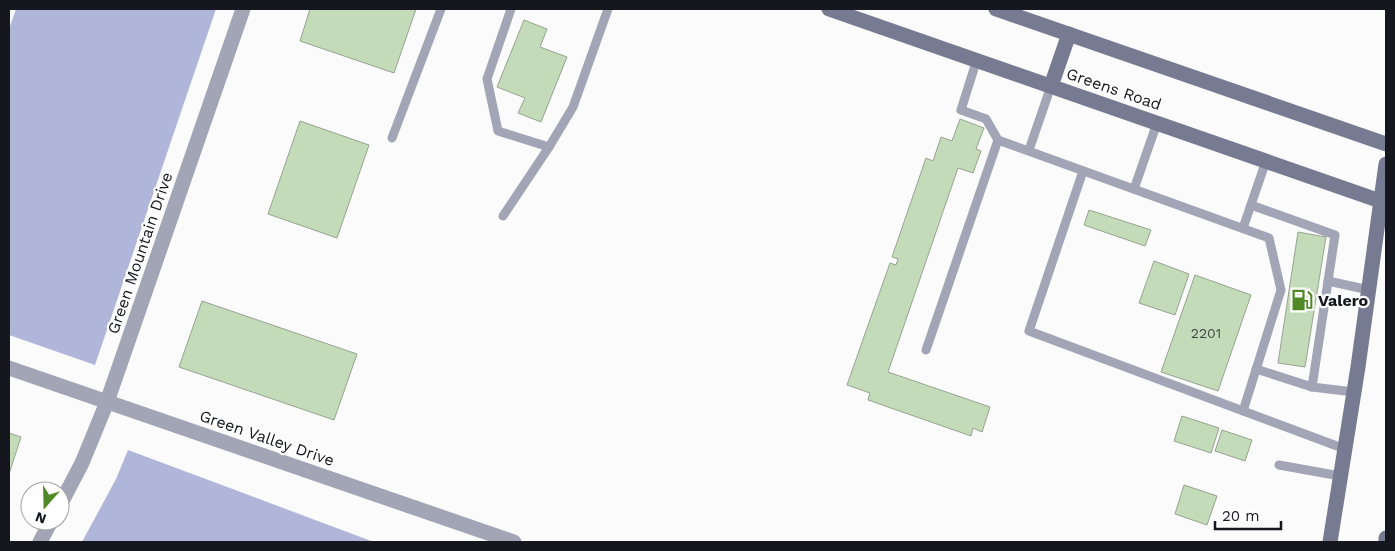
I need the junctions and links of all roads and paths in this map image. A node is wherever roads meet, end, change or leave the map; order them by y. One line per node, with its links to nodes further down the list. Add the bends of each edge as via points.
1 (243, 9): 31 (street, Green Mountain Drive)
2 (441, 9): 11 (lane)
3 (511, 9): 14 (lane, via 487,79 498,130)
4 (608, 9): 14 (lane, via 573,107)
5 (829, 9): 8 (main road, Greens Road)
6 (996, 9): 7 (main road)
7 (1070, 34): 9 (main road); 13 (main road)
8 (976, 59): 9 (main road, Greens Road); 12 (lane, via 961,110 986,119)
9 (1051, 86): 10 (main road, Greens Road); 15 (lane)
10 (1157, 123): 16 (main road, Greens Road); 19 (lane)
11 (392, 138)
12 (998, 140): 15 (lane); 26 (lane)
13 (1386, 144)
14 (549, 148): 22 (lane)
15 (1030, 150): 18 (lane)
16 (1266, 161): 20 (main road, Greens Road); 21 (lane)
17 (1386, 164): 20 (main road)
18 (1083, 171): 19 (lane); 32 (lane, via 1029,331)
19 (1134, 190): 23 (lane)
20 (1384, 202): 25 (main road)
21 (1251, 205): 23 (lane); 24 (lane, via 1335,235)
22 (504, 216)
23 (1243, 228): 28 (lane, via 1269,238 1281,290)
24 (1328, 281): 25 (lane); 29 (lane)
25 (1369, 290): 30 (main road)
26 (926, 350)
27 (9, 368): 31 (street, Green Valley Drive)
28 (1256, 369): 29 (lane); 32 (lane)
29 (1312, 387): 30 (lane)
30 (1354, 392): 33 (main road)
31 (107, 402): 36 (street, Green Mountain Drive); 38 (street, Green Valley Drive)
32 (1243, 411): 33 (lane)
33 (1345, 449): 35 (main road)
34 (1279, 465): 35 (lane)
35 (1340, 476): 39 (main road)
36 (70, 485)
37 (1386, 538): 40 (main road)
38 (512, 542)
39 (1330, 542)
40 (1386, 542)

